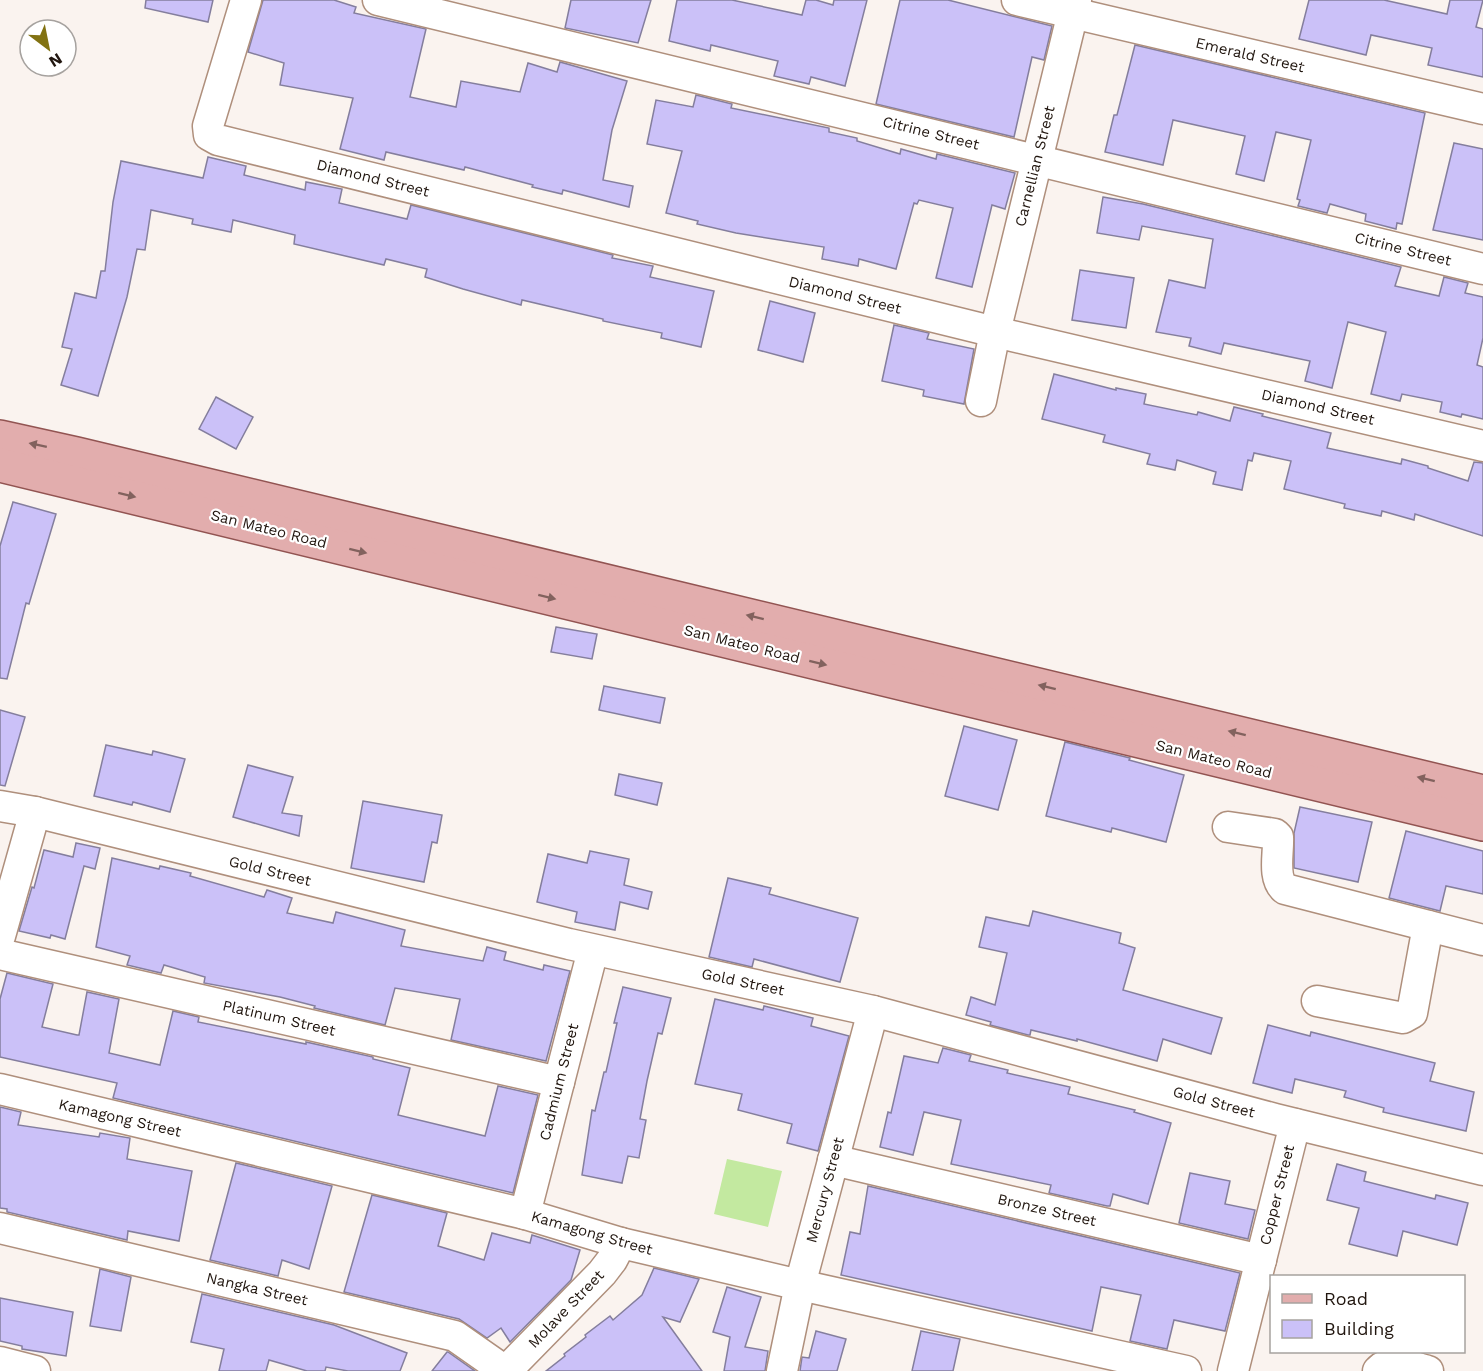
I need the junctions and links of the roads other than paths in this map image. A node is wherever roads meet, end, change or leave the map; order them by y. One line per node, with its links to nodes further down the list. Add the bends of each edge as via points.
1 (246, 0): 8 (street, Diamond Street, via 208,126 209,135 218,140)
2 (378, 0): 6 (street, Citrine Street)
3 (1017, 0): 4 (street, Emerald Street)
4 (1074, 7): 5 (street, Emerald Street); 6 (street, Carnellian Street)
5 (1483, 109)
6 (1037, 159): 7 (street, Citrine Street); 8 (street, Carnellian Street)
7 (1483, 269)
8 (995, 332): 9 (street, Carnellian Street); 11 (street, Diamond Street)
9 (981, 401)
10 (0, 437): 13 (main road, San Mateo Road, one-way to 10)
11 (1483, 446)
12 (0, 465): 13 (main road, San Mateo Road)
13 (74, 468): 14 (main road, San Mateo Road, one-way to 13); 17 (main road, San Mateo Road, one-way to 17)
14 (1483, 792)
15 (0, 806): 16 (street, Gold Street)
16 (34, 812): 20 (street); 22 (street, Gold Street)
17 (1483, 824)
18 (1228, 827): 19 (street, via 1278,837 1278,878 1285,890)
19 (1428, 926): 21 (street); 24 (street, via 1412,1013 1403,1018)
20 (0, 936)
21 (1483, 940)
22 (593, 950): 25 (street, Gold Street); 26 (street, Cadmium Street)
23 (0, 954): 26 (street, Platinum Street)
24 (1317, 1001)
25 (873, 1011): 28 (street, Gold Street); 29 (street, Mercury Street)
26 (559, 1082): 31 (street, Cadmium Street)
27 (0, 1089): 31 (street, Kamagong Street)
28 (1295, 1124): 30 (street, Gold Street); 34 (street, Copper Street)
29 (833, 1160): 34 (street, Bronze Street); 35 (street, Mercury Street)
30 (1483, 1170)
31 (525, 1214): 33 (street, Kamagong Street)
32 (0, 1228): 38 (street, Nangka Street, via 455,1336)
33 (621, 1243): 35 (street, Kamagong Street); 38 (street, Molave Street, via 602,1273)
34 (1261, 1260): 41 (street, Copper Street)
35 (800, 1285): 39 (street, Mercury Street); 40 (street, Kamagong Street)
36 (0, 1362): 37 (street)
37 (35, 1371)
38 (505, 1371)
39 (782, 1371)
40 (1186, 1371)
41 (1233, 1371)
42 (1378, 1371): 43 (street, via 1396,1362)
43 (1428, 1371)

